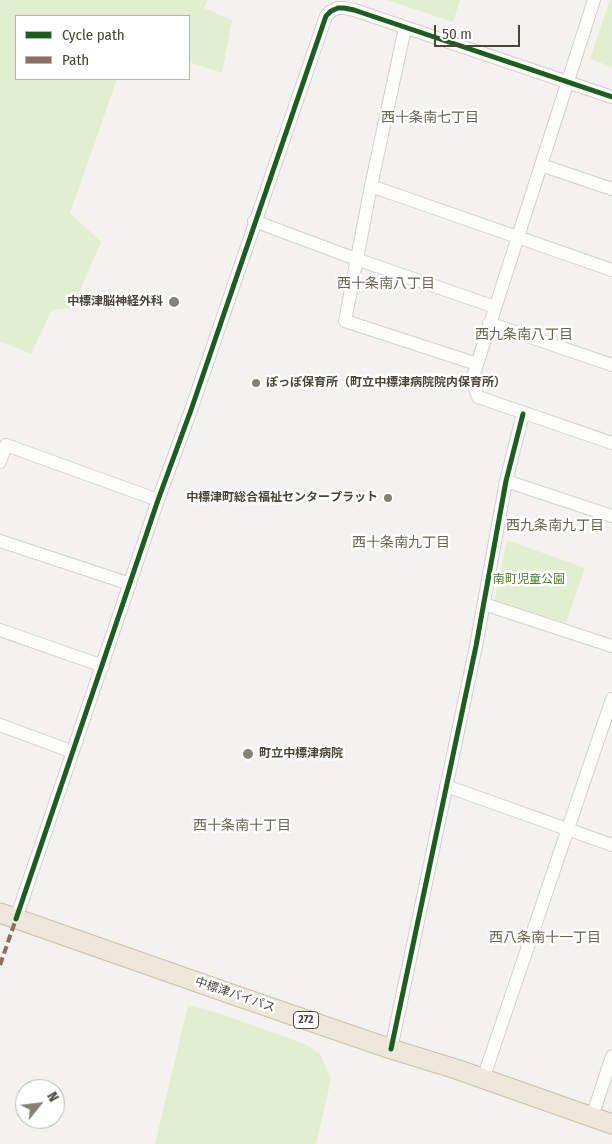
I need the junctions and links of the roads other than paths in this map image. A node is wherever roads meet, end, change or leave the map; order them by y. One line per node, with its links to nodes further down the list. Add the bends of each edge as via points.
1 (594, 0): 3 (street)
2 (405, 28): 3 (street); 6 (street); 8 (street, via 344,8 330,11 326,16)
3 (568, 82): 4 (street); 5 (street)
4 (612, 97)
5 (541, 165): 7 (street); 9 (street)
6 (371, 186): 9 (street); 10 (street)
7 (612, 189)
8 (254, 221): 10 (street); 20 (street)
9 (518, 237): 11 (street); 12 (street)
10 (356, 259): 12 (street); 14 (street, via 345,321)
11 (612, 270)
12 (495, 307): 13 (street)
13 (489, 323): 14 (street); 15 (street)
14 (476, 364): 16 (street, via 472,380 478,397)
15 (612, 365)
16 (523, 414): 17 (street); 19 (street)
17 (612, 443)
18 (0, 462): 20 (street, via 6,445)
19 (506, 481): 21 (street); 24 (street)
20 (158, 500): 23 (street)
21 (612, 516)
22 (0, 540): 23 (street)
23 (130, 584): 27 (street)
24 (484, 604): 26 (street); 31 (street)
25 (0, 630): 27 (street)
26 (612, 646)
27 (103, 666): 30 (street)
28 (612, 699): 32 (street)
29 (0, 726): 30 (street)
30 (73, 752): 34 (street)
31 (446, 786): 32 (street); 35 (street)
32 (568, 830): 33 (street); 37 (street)
33 (612, 845)
34 (8, 916): 35 (highway, 中標津バイパス / 272)
35 (391, 1049): 37 (highway, 中標津バイパス / 272)
36 (612, 1056): 38 (street)
37 (483, 1079): 38 (highway, 中標津バイパス / 272)
38 (592, 1117): 39 (highway, 中標津バイパス / 272)
39 (612, 1124)

